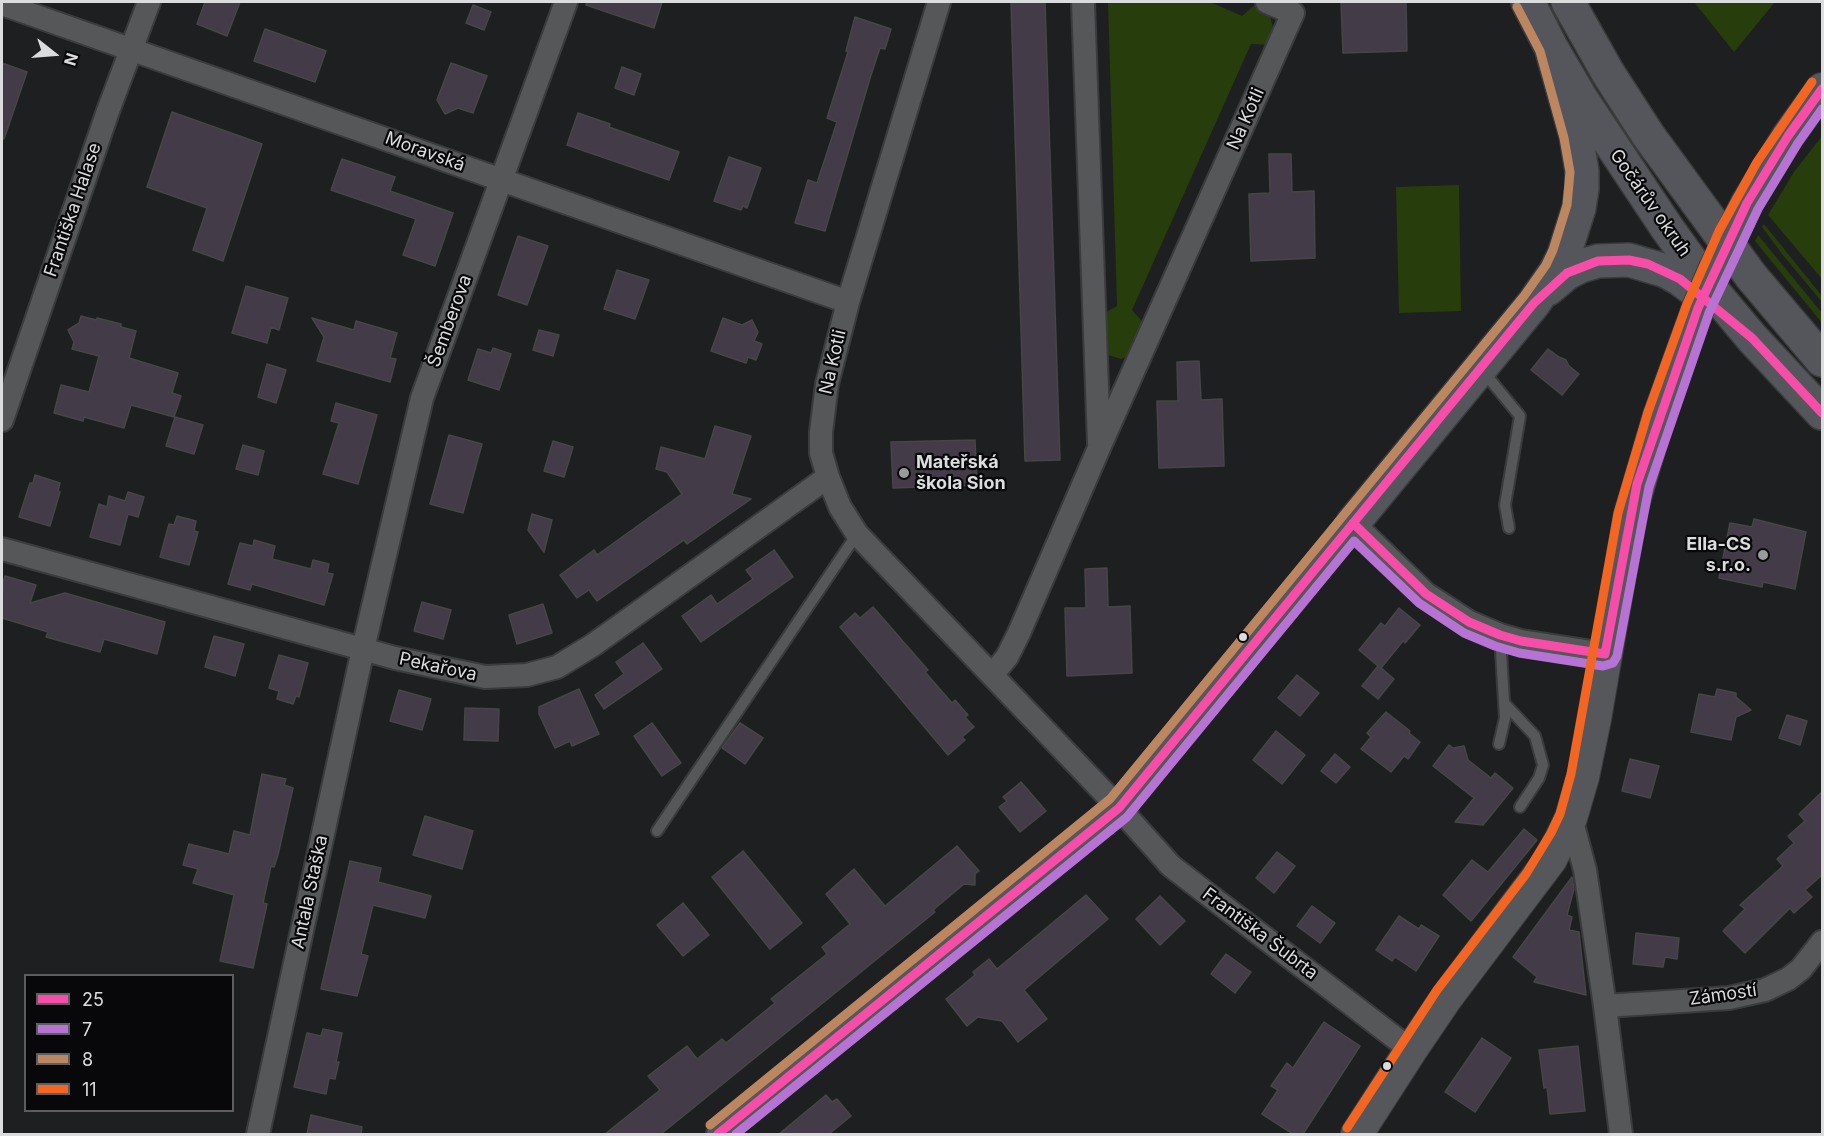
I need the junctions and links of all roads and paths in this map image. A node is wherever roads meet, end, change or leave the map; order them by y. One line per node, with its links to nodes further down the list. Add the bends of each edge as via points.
1 (148, 2): 10 (street, Františka Halase)
2 (566, 2): 12 (street, Šemberova)
3 (939, 2): 14 (street, Na Kotli)
4 (1083, 2): 22 (street, Na Kotli)
5 (1267, 2): 22 (street, Na Kotli, via 1293,13)
6 (1528, 2): 9 (main road, Gočárův okruh)
7 (1568, 2): 13 (main road, Gočárův okruh, via 1648,135)
8 (2, 3): 10 (street, Moravská)
9 (1551, 47): 15 (main road, via 1576,135 1582,189 1564,255); 17 (main road, Gočárův okruh, via 1666,228)
10 (131, 48): 12 (street, Moravská); 21 (street, Františka Halase)
11 (1822, 89): 30 (street, bridge, via 1747,203 1695,317 1629,515)
12 (501, 180): 14 (street, Moravská); 29 (street, Šemberova, via 422,398)
13 (1751, 276): 16 (main road); 18 (main road, Gočárův okruh)
14 (848, 302): 23 (street, Na Kotli, via 823,409 821,453)
15 (1533, 303): 17 (main road, via 1581,266 1629,260 1680,279); 19 (main road)
16 (1822, 336)
17 (1752, 338): 20 (main road, Gočárův okruh)
18 (1822, 360)
19 (1480, 368): 24 (main road); 25 (lane, via 1520,416 1505,505)
20 (1822, 413)
21 (2, 420)
22 (1099, 448): 31 (street, Na Kotli, via 1019,633)
23 (828, 477): 26 (street, Na Kotli); 29 (street, Pekařova, via 557,667 527,675 485,677)
24 (1353, 523): 28 (street, via 1442,606); 35 (street)
25 (1509, 528)
26 (856, 534): 31 (street, Na Kotli); 37 (lane)
27 (2, 549): 29 (street, Pekařova)
28 (1500, 635): 30 (street); 32 (lane)
29 (363, 649): 41 (street, Antala Staška)
30 (1605, 654): 36 (street, via 1583,777)
31 (992, 675): 35 (street, Na Kotli)
32 (1505, 704): 33 (lane); 34 (lane, via 1535,736 1543,765)
33 (1499, 744)
34 (1520, 807)
35 (1119, 808): 40 (street, Františka Šubrta, via 1171,866); 42 (street)
36 (1571, 818): 39 (street, via 1585,870); 40 (street, via 1541,874)
37 (657, 831)
38 (1822, 942): 39 (street, Zámostí, via 1801,969 1765,990 1729,998)
39 (1605, 1006): 44 (street)
40 (1411, 1050): 43 (street)
41 (258, 1134)
42 (718, 1134)
43 (1357, 1134)
44 (1621, 1134)

